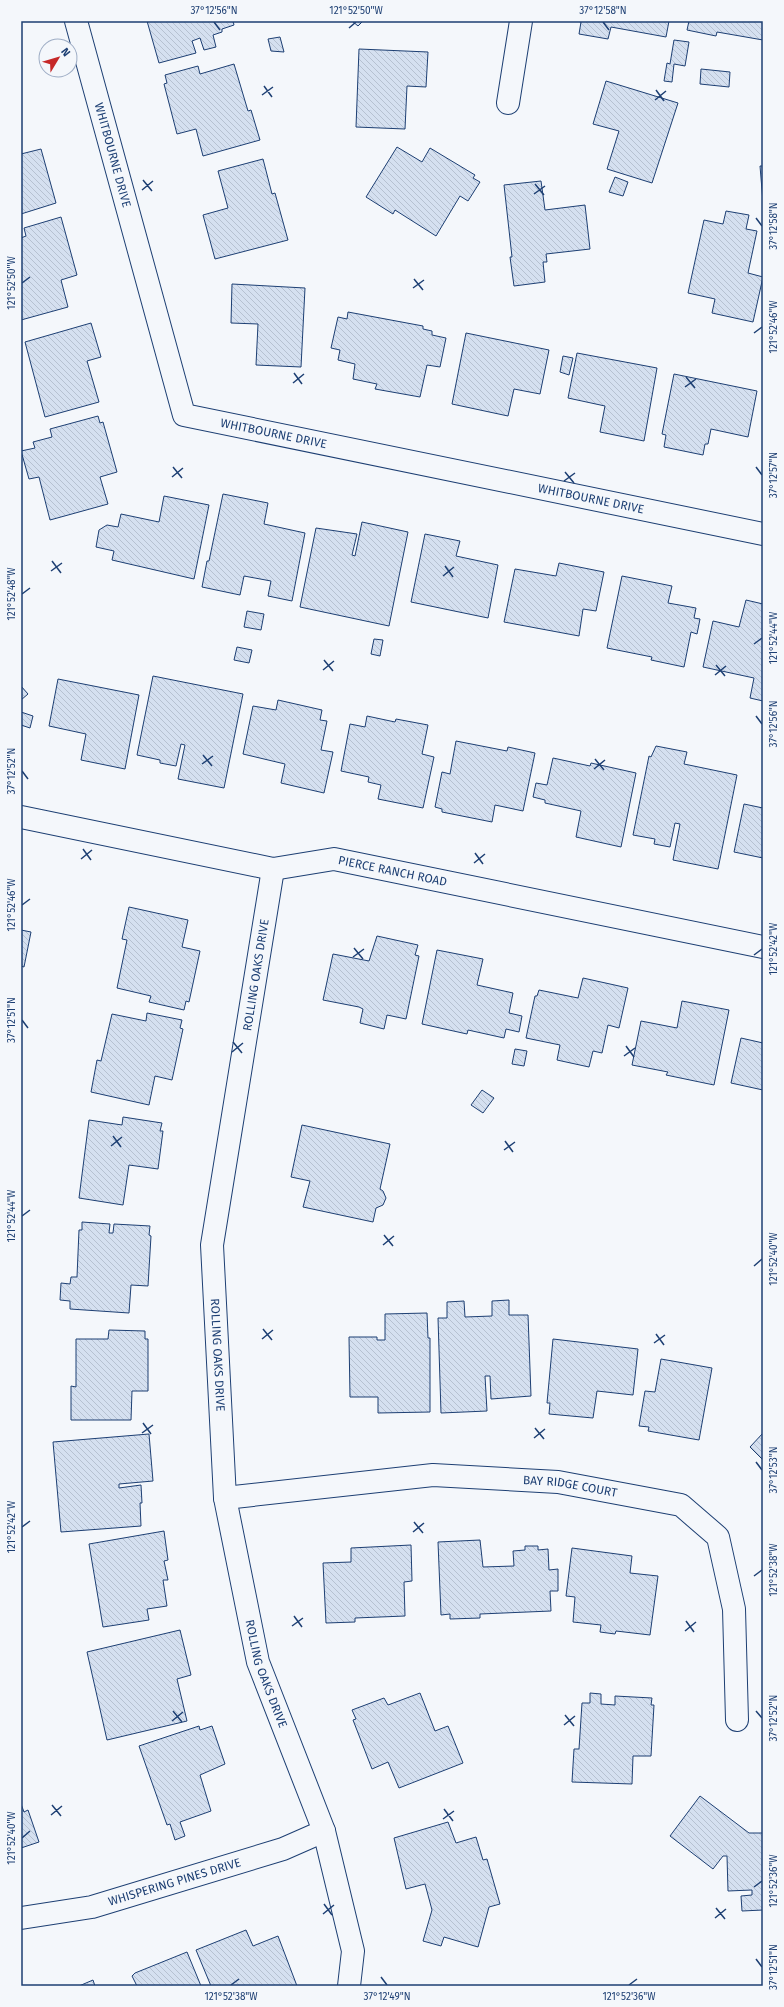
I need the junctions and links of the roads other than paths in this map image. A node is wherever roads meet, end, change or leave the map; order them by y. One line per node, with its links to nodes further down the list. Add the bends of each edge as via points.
1 (76, 21): 4 (street, WHITBOURNE DRIVE, via 184,415)
2 (521, 21): 3 (street)
3 (508, 102)
4 (763, 534)
5 (21, 817): 6 (street, PIERCE RANCH ROAD)
6 (274, 869): 7 (street, PIERCE RANCH ROAD, via 334,859); 8 (street, ROLLING OAKS DRIVE, via 212,1245)
7 (763, 947)
8 (225, 1498): 9 (street, BAY RIDGE COURT, via 433,1475 558,1482 681,1505 718,1537 734,1609); 10 (street, ROLLING OAKS DRIVE, via 258,1662)
9 (737, 1720)
10 (324, 1831): 11 (street, WHISPERING PINES DRIVE, via 283,1849 92,1907); 12 (street, ROLLING OAKS DRIVE, via 353,1951)
11 (21, 1918)
12 (349, 1986)

